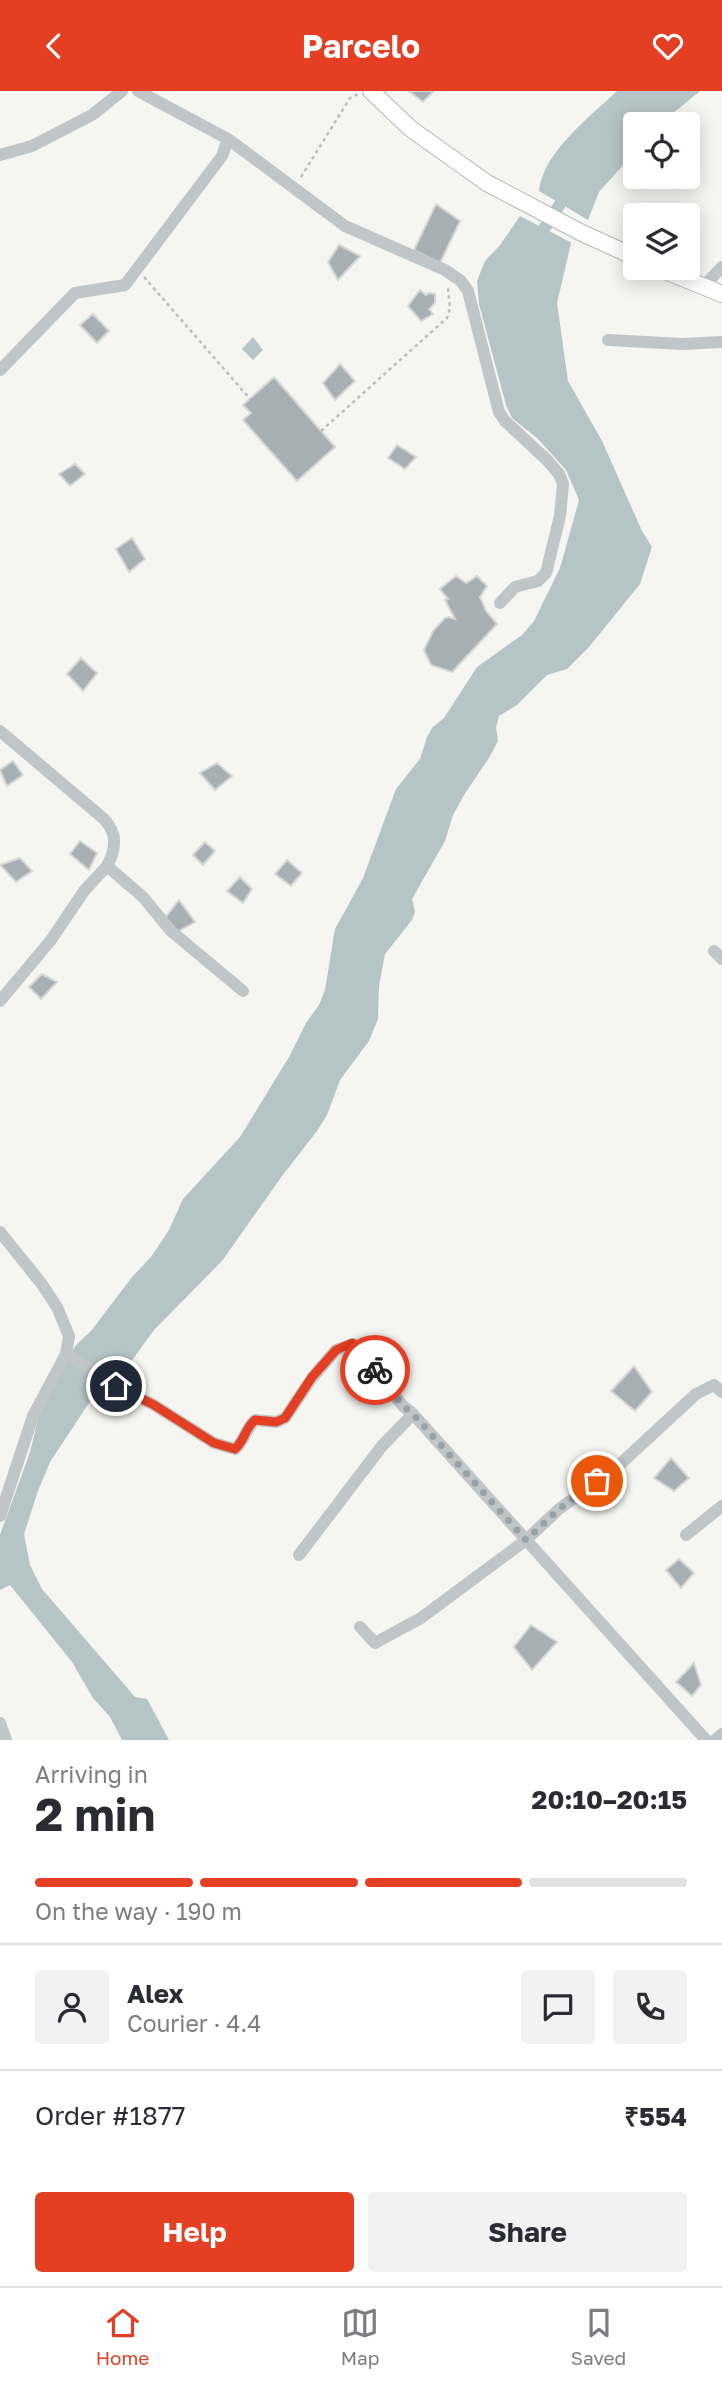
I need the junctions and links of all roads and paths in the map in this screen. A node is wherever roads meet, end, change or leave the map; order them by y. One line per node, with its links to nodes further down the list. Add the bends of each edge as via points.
1 (122, 91): 5 (street, via 92,115 32,146)
2 (138, 91): 4 (street)
3 (371, 91): 6 (path, via 350,97); 7 (main road, via 411,129 487,183)
4 (228, 139): 6 (street); 10 (street, via 222,156)
5 (0, 155)
6 (294, 188): 9 (street, via 351,229)
7 (623, 252)
8 (722, 267): 12 (street)
9 (441, 268): 18 (path, via 450,294 447,318); 19 (street, via 457,277 468,291 499,412 547,460 563,484 546,573 538,581 515,587)
10 (137, 270): 16 (street, via 125,285 75,293); 17 (path)
11 (689, 280): 12 (main road)
12 (704, 286): 13 (main road)
13 (722, 294)
14 (608, 340): 15 (street)
15 (722, 342)
16 (0, 370)
17 (250, 398)
18 (321, 431)
19 (500, 603)
20 (0, 731): 21 (street, via 111,827 115,843)
21 (107, 866): 22 (street, via 143,897 171,931); 23 (street)
22 (243, 991)
23 (0, 1001)
24 (0, 1232): 25 (street, via 57,1307 69,1336)
25 (66, 1354): 27 (street, via 214,1443 235,1449 255,1420 285,1418 336,1350 352,1343); 29 (street, via 33,1416)
26 (722, 1392): 31 (street, via 714,1385 696,1394 617,1467 559,1509)
27 (413, 1414): 31 (street); 32 (street, via 382,1446)
28 (722, 1506): 30 (street)
29 (0, 1516)
30 (687, 1535)
31 (526, 1540): 33 (street, via 421,1618 374,1643); 37 (street)
32 (299, 1555)
33 (360, 1627)
34 (0, 1723): 36 (street)
35 (722, 1734): 38 (street)
36 (6, 1740)
37 (706, 1740)
38 (715, 1740)

